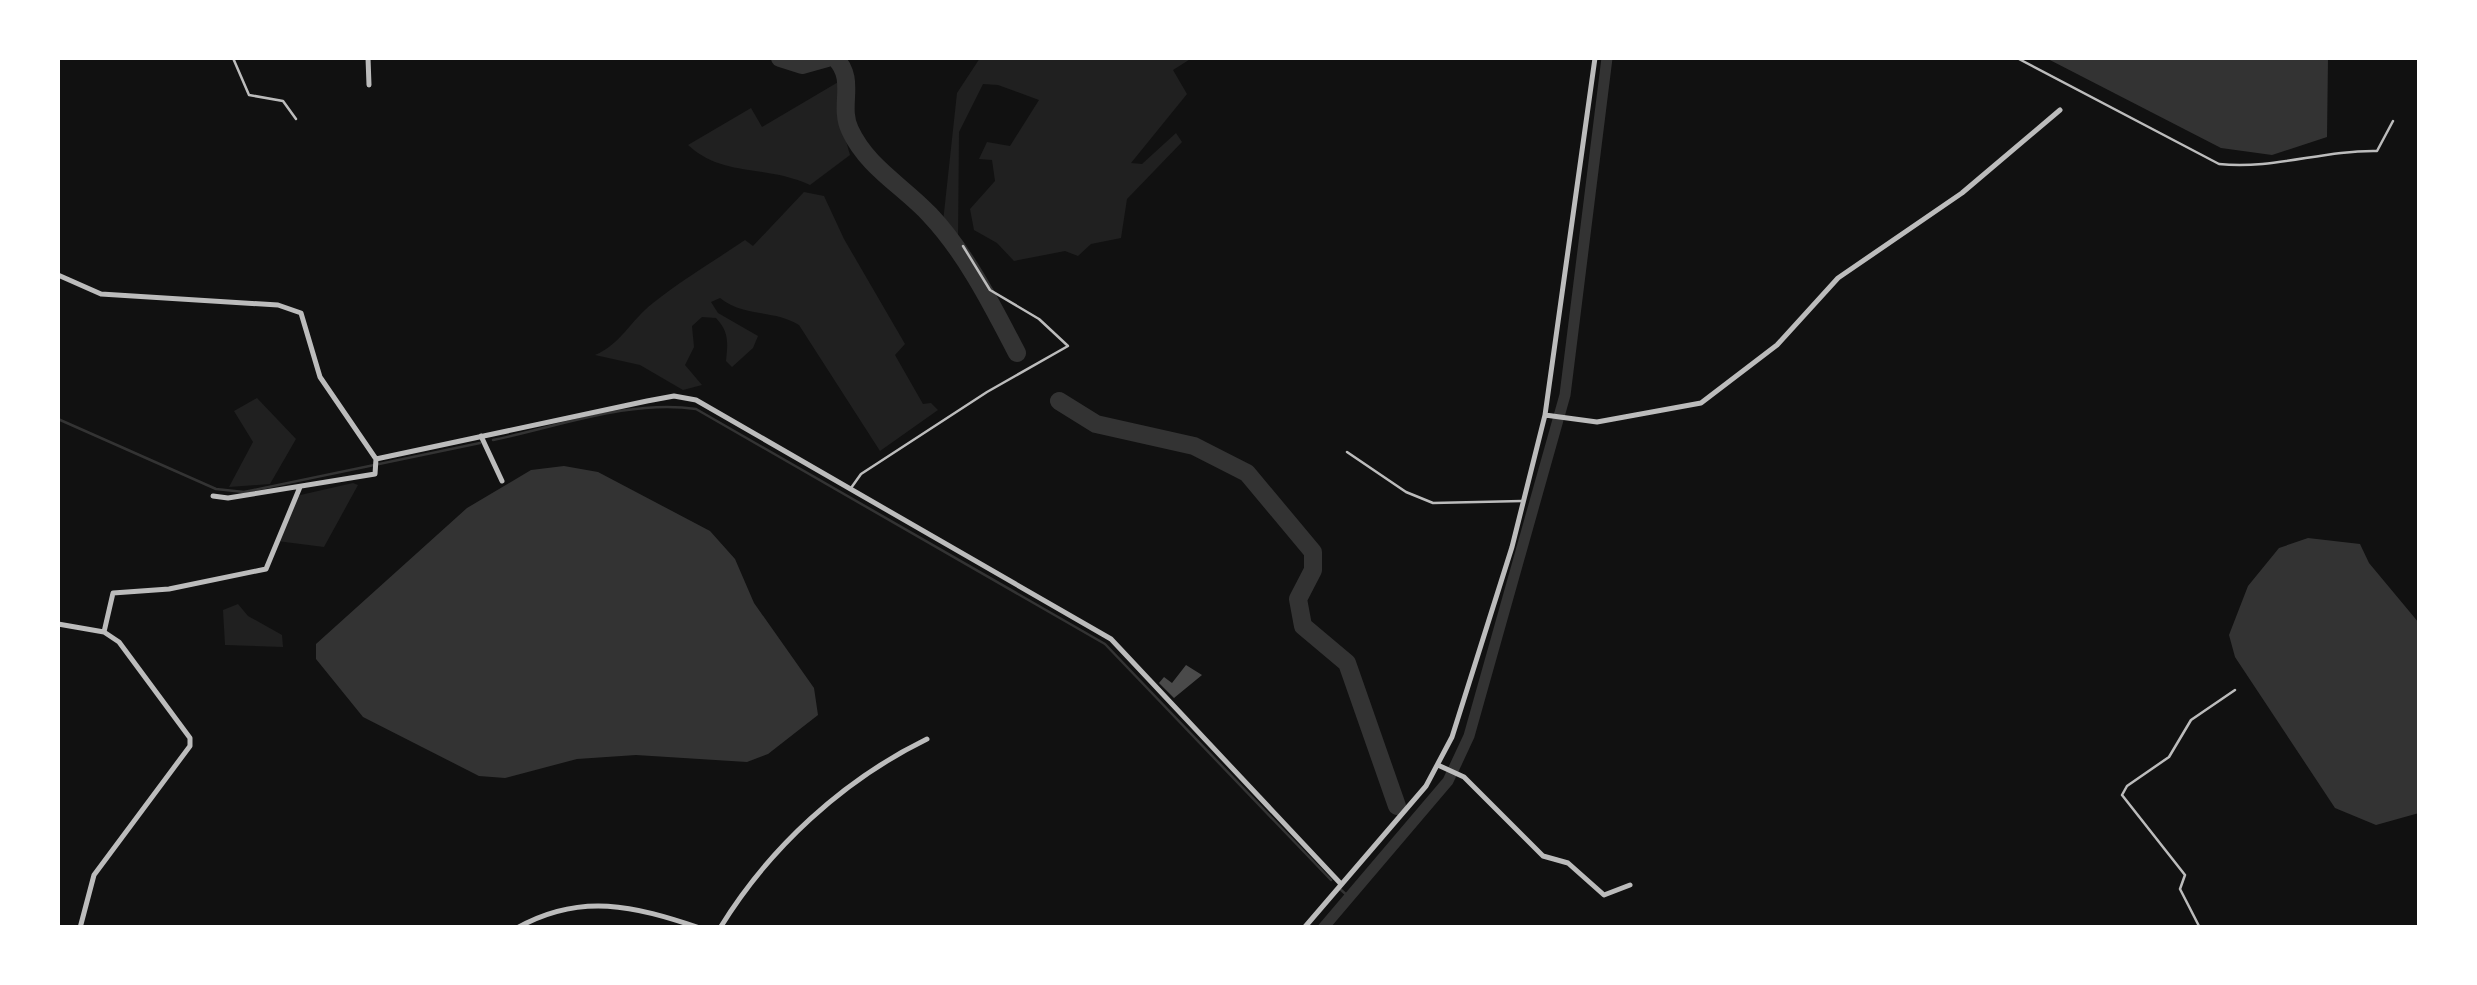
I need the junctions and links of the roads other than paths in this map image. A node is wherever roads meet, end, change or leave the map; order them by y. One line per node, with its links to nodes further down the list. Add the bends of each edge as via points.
1 (234, 58): 7 (lane, via 249,95 283,101)
2 (368, 58): 5 (street)
3 (1595, 58): 11 (street)
4 (2017, 58): 8 (lane, via 2219,164 2252,168 2343,150 2377,151)
5 (369, 84)
6 (2060, 110): 11 (street, via 1962,192 1838,278 1778,344 1701,404 1597,422)
7 (296, 119)
8 (2393, 121)
9 (963, 246): 17 (lane, via 990,290 1068,346 861,474)
10 (58, 275): 14 (street, via 101,294 302,312 320,378)
11 (1548, 416): 19 (street)
12 (481, 436): 14 (street); 15 (street); 17 (street, via 674,396 732,418)
13 (1346, 452): 19 (lane, via 1433,503)
14 (376, 458): 16 (street, via 375,474)
15 (502, 482)
16 (300, 487): 18 (street); 21 (street, via 266,569 170,590 113,592)
17 (850, 490): 25 (street, via 1111,639)
18 (213, 496)
19 (1523, 501): 24 (street)
20 (58, 624): 21 (street)
21 (104, 632): 27 (street, via 119,642 190,746 94,876)
22 (2235, 690): 32 (lane, via 2191,720 2169,757 2122,795 2185,876 2180,889)
23 (927, 740): 30 (street, via 868,774 780,846)
24 (1443, 766): 25 (street); 26 (street, via 1459,773 1543,856 1568,863 1604,895)
25 (1341, 884): 31 (street)
26 (1630, 886)
27 (80, 928)
28 (517, 928): 29 (street, via 589,902)
29 (700, 928)
30 (720, 928)
31 (1304, 928)
32 (2200, 928)

